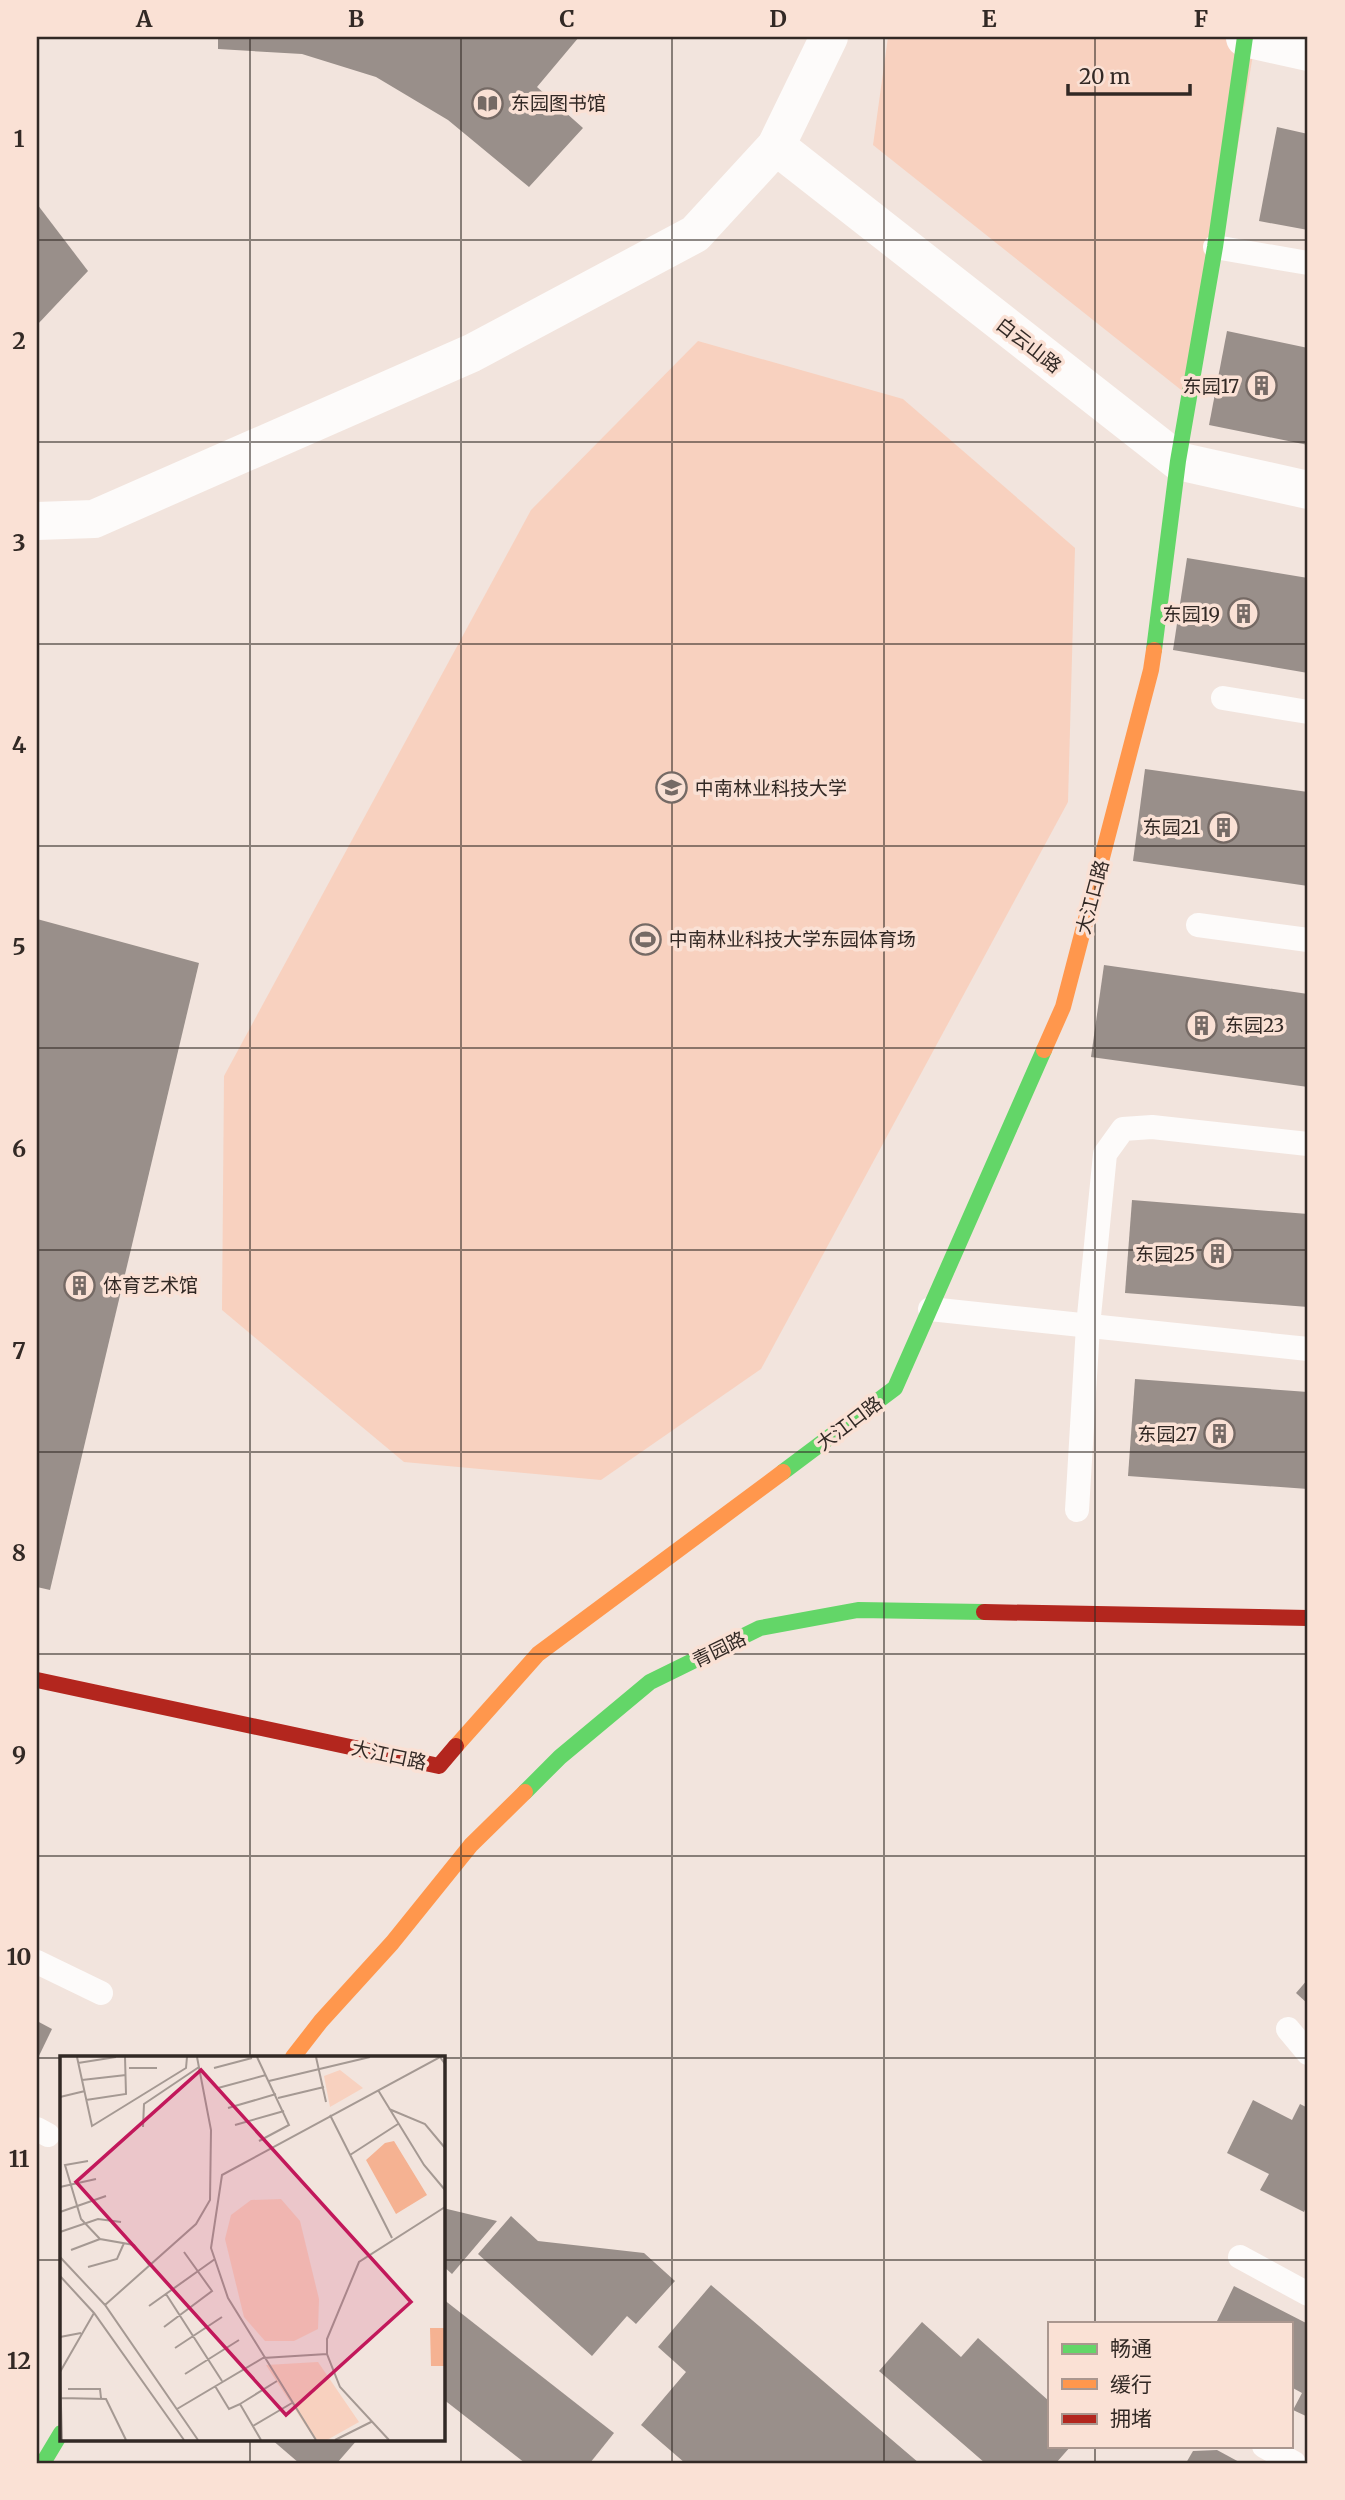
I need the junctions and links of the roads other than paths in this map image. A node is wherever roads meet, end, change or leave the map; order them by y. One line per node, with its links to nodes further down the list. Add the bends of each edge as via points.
1 (829, 37): 4 (street)
2 (1245, 37): 3 (street); 5 (street, 大江口路)
3 (1308, 52)
4 (776, 146): 7 (street, 白云山路); 9 (street, via 695,234 472,353 94,519)
5 (1215, 247): 6 (lane); 7 (street, 大江口路)
6 (1308, 263)
7 (1178, 461): 8 (street, 白云山路); 15 (street, 大江口路, via 1151,670 1063,1007)
8 (1308, 490)
9 (37, 521)
10 (1223, 698): 11 (lane)
11 (1308, 712)
12 (1198, 925): 13 (lane)
13 (1308, 940)
14 (1308, 1144): 16 (lane, via 1152,1127 1123,1129 1105,1154)
15 (930, 1309): 16 (lane); 20 (street, 大江口路, via 895,1388 538,1654 439,1766)
16 (1088, 1326): 17 (lane); 18 (lane)
17 (1308, 1349)
18 (1077, 1510)
19 (1308, 1618): 25 (street, 青园路, via 858,1611 760,1628 650,1682 560,1757 471,1845)
20 (37, 1681)
21 (37, 1962): 22 (lane)
22 (101, 1993)
23 (1288, 2029): 24 (lane)
24 (1308, 2053)
25 (294, 2056)
26 (1240, 2257): 27 (lane)
27 (1308, 2294)
28 (60, 2435): 30 (street)
29 (1268, 2448): 31 (lane)
30 (43, 2463)
31 (1294, 2463)

